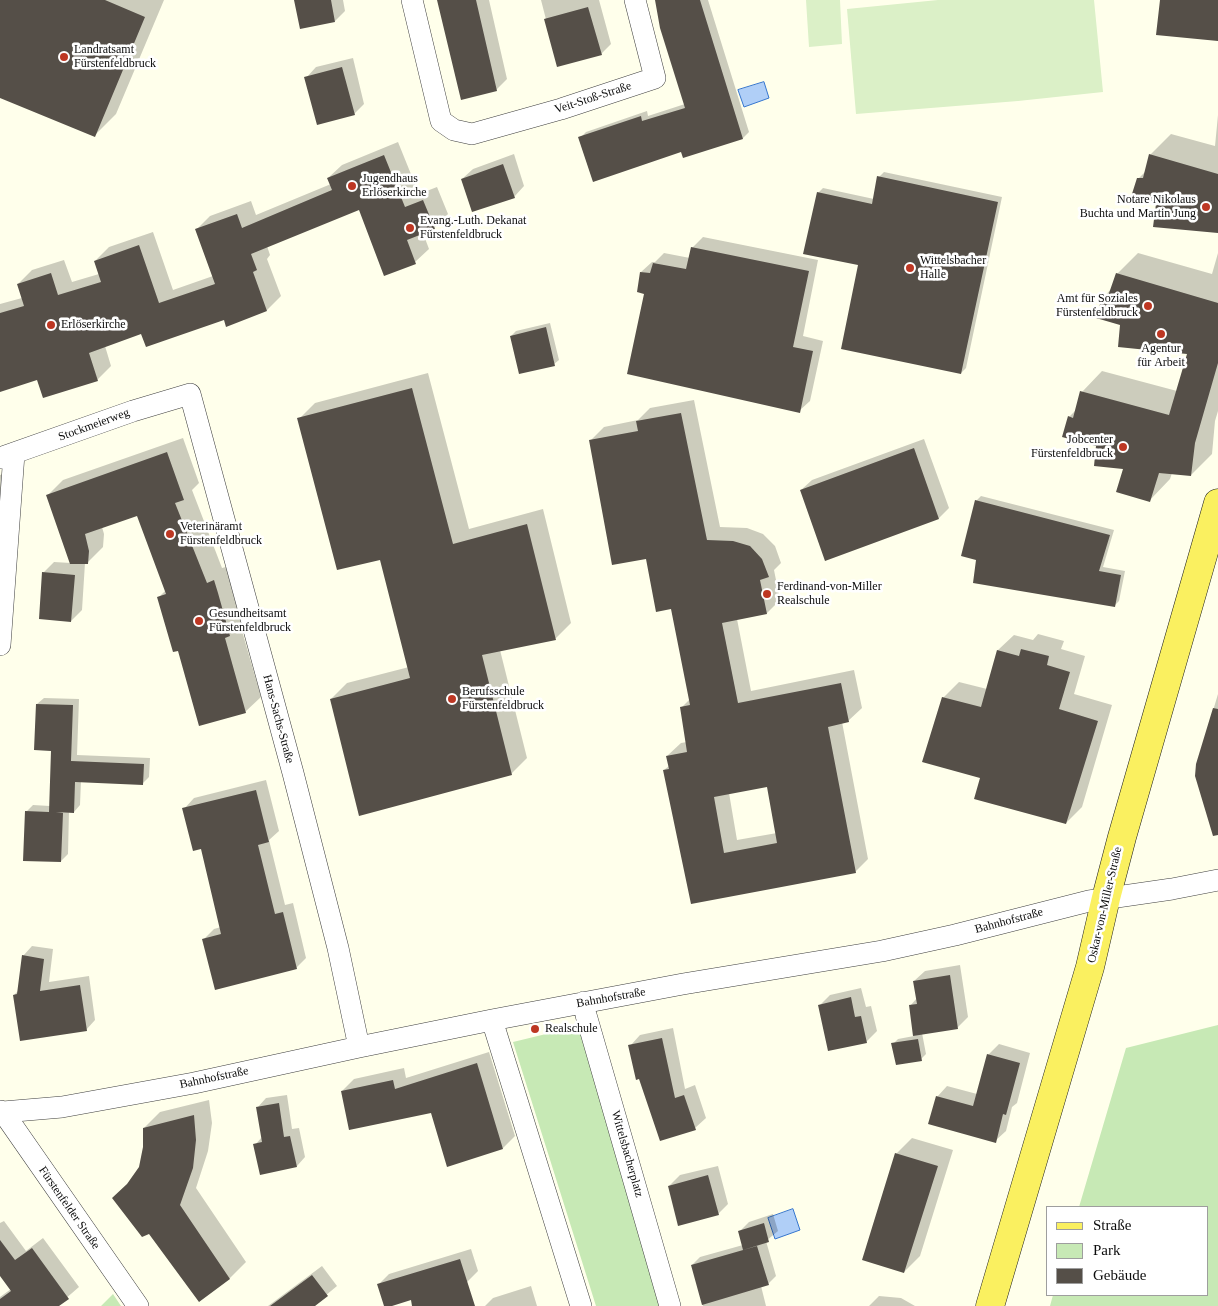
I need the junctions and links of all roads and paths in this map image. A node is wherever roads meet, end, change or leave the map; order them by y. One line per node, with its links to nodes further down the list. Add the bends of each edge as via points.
1 (412, 0): 2 (street, Veit-Stoß-Straße, via 441,121 454,130 472,134 655,78)
2 (635, 0)
3 (190, 394): 4 (street, Stockmeierweg); 11 (street, Hans-Sachs-Straße, via 296,783 338,948)
4 (7, 456): 6 (street)
5 (1218, 502): 8 (main road, Oskar-von-Miller-Straße)
6 (0, 645)
7 (1218, 880): 8 (street, Bahnhofstraße)
8 (1106, 898): 9 (street, Bahnhofstraße, via 882,951); 16 (main road, Oskar-von-Miller-Straße, via 1090,968)
9 (584, 1002): 10 (street, Bahnhofstraße); 15 (street, Wittelsbacherplatz)
10 (492, 1020): 11 (street, Bahnhofstraße); 14 (street)
11 (359, 1047): 12 (street, Bahnhofstraße, via 194,1083 62,1107)
12 (2, 1111): 13 (street, Fürstenfelder Straße)
13 (138, 1306)
14 (581, 1306)
15 (670, 1306)
16 (990, 1306)

